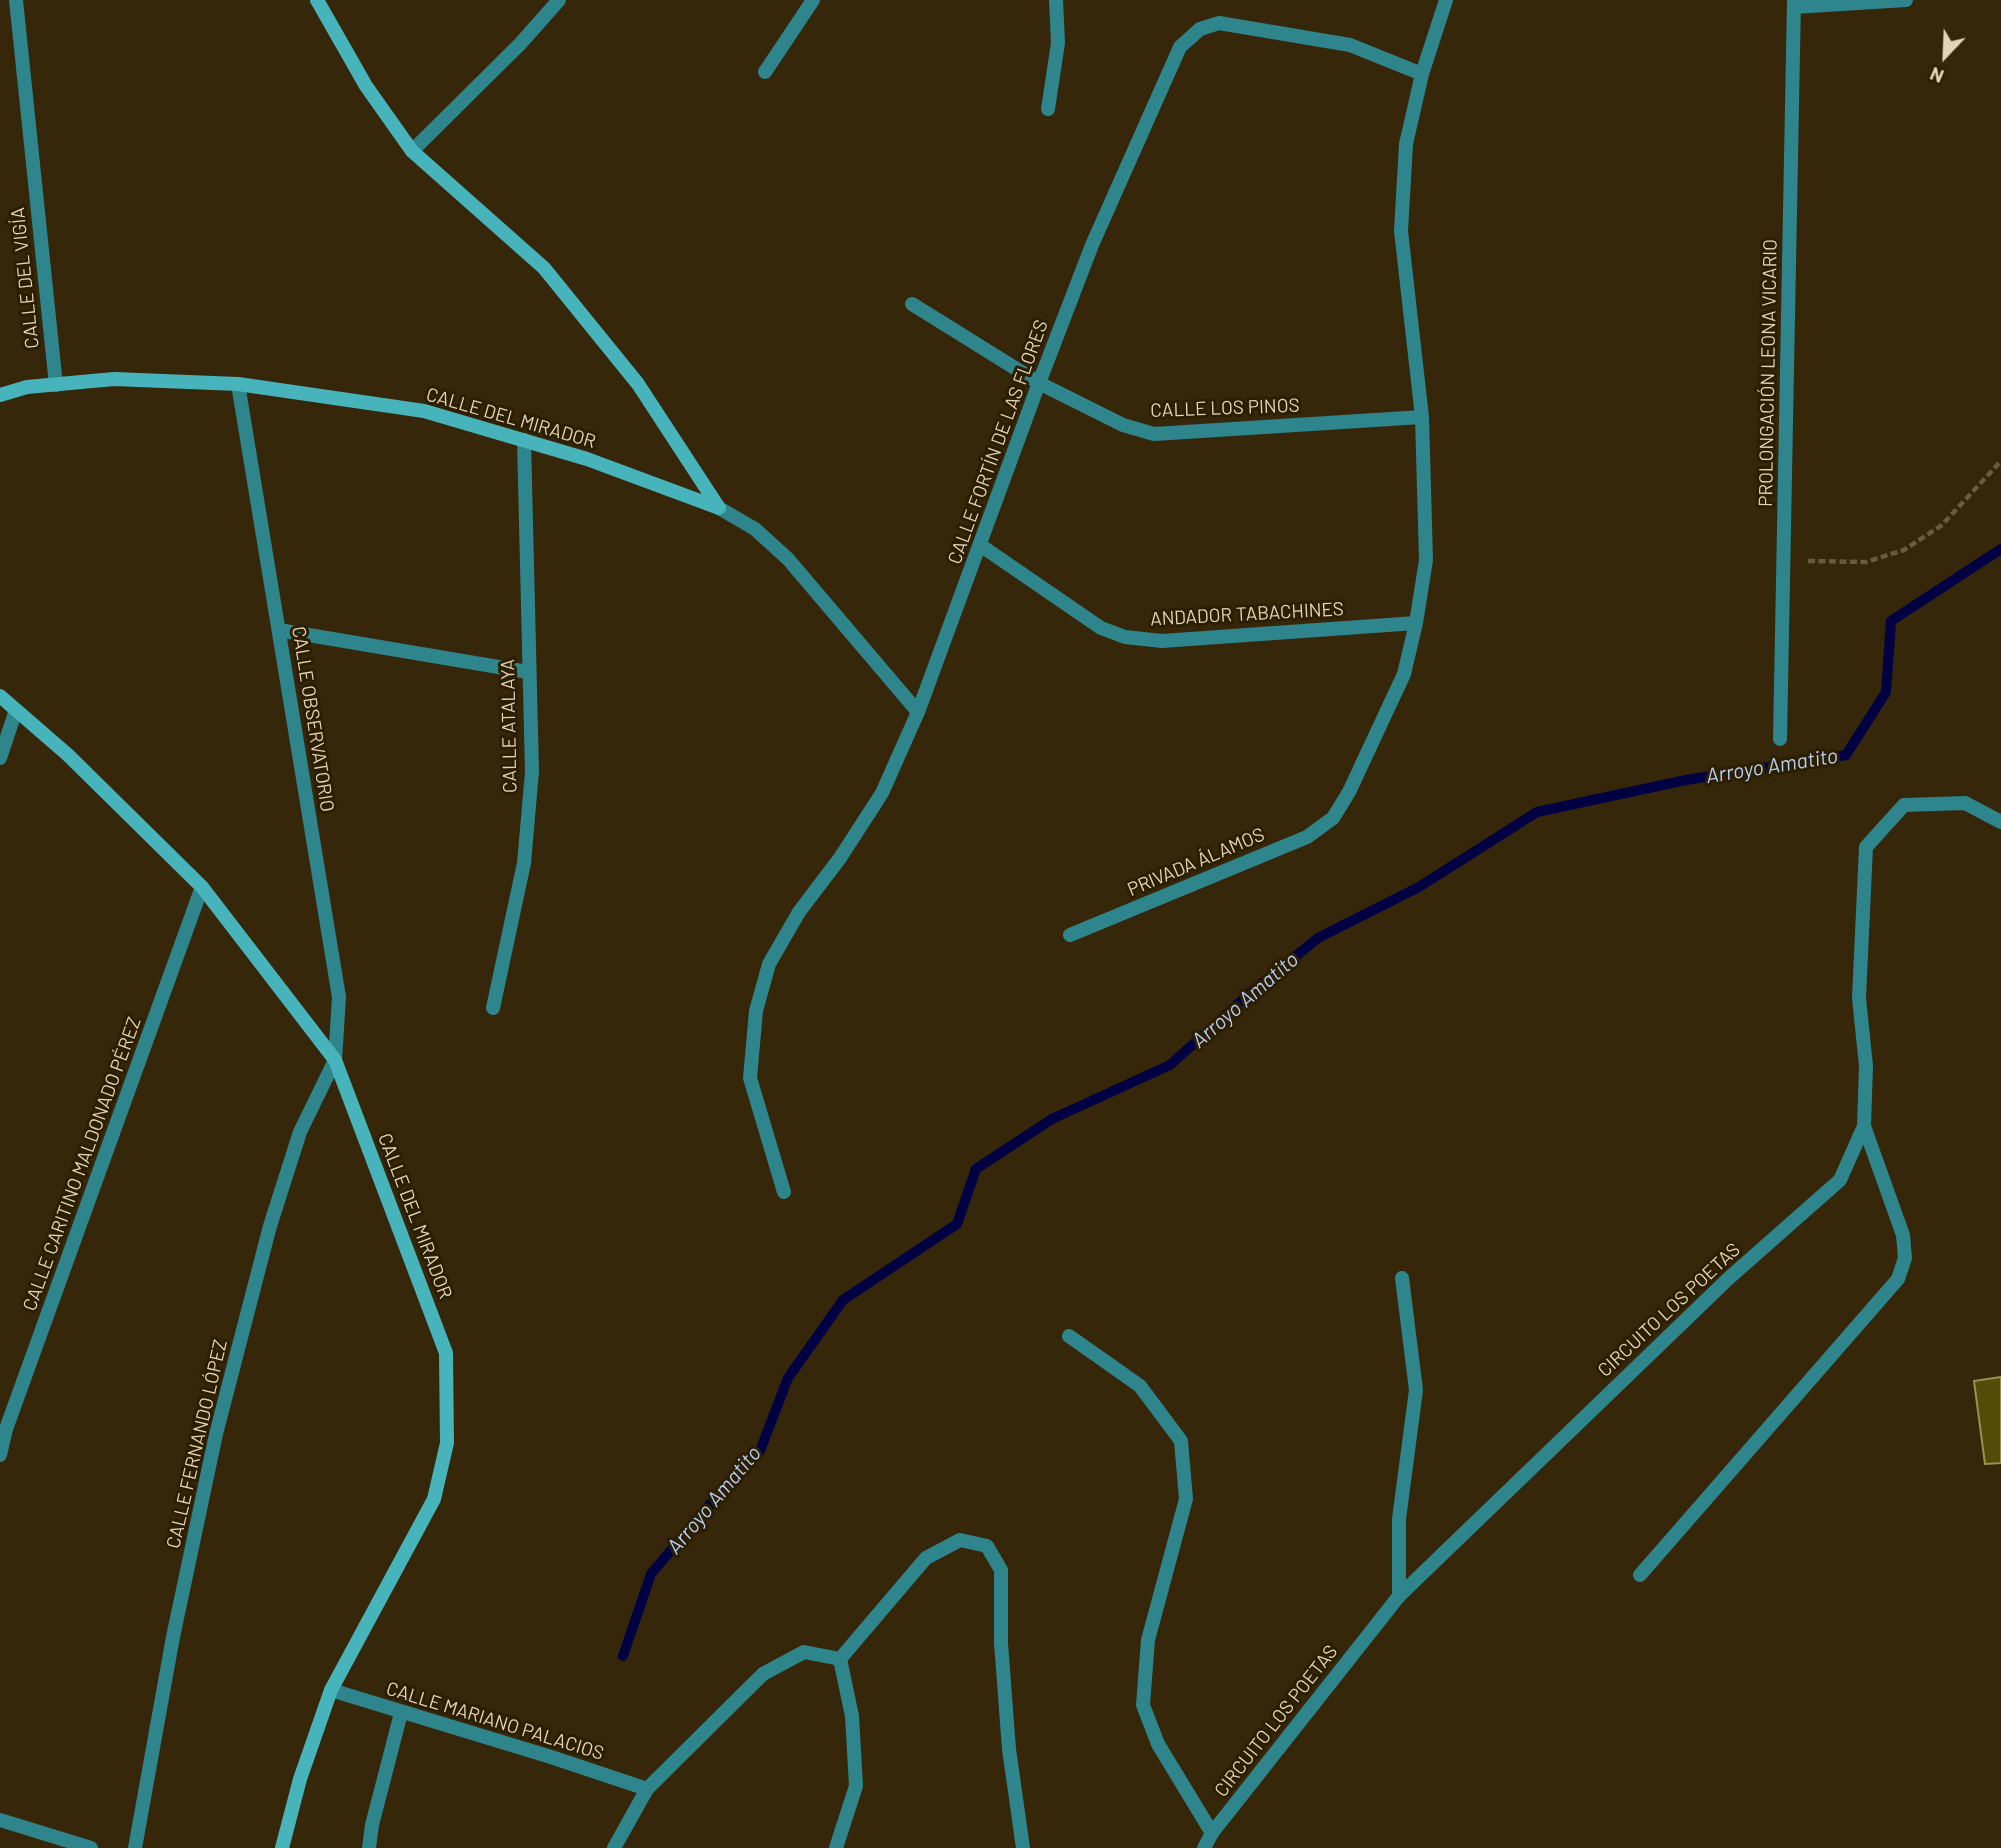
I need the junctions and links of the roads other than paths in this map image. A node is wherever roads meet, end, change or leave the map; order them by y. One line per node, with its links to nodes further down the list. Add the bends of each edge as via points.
1 (16, 0): 16 (street, CALLE DEL VIGÍA)
2 (317, 0): 12 (street, via 366,86)
3 (559, 0): 12 (street)
4 (813, 0): 9 (street)
5 (1056, 0): 11 (street, via 1058,43)
6 (1446, 0): 10 (street)
7 (1906, 0): 8 (street, PROLONGACIÓN LEONA VICARIO)
8 (1794, 4): 28 (street, PROLONGACIÓN LEONA VICARIO)
9 (765, 72)
10 (1422, 74): 14 (street, CALLE FORTÍN DE LAS FLORES, via 1350,45 1219,23 1200,29 1180,47 1092,245); 18 (street, via 1406,144 1401,231)
11 (1048, 109)
12 (412, 151): 20 (street, via 544,268 638,384)
13 (912, 304): 14 (street, CALLE LOS PINOS)
14 (1039, 383): 18 (street, CALLE LOS PINOS, via 1123,425 1154,434); 21 (street, CALLE FORTÍN DE LAS FLORES)
15 (238, 384): 16 (street, CALLE DEL MIRADOR, via 114,379); 19 (street, CALLE DEL MIRADOR, via 424,411); 23 (street, CALLE OBSERVATORIO)
16 (56, 385): 17 (street, CALLE DEL MIRADOR)
17 (0, 395)
18 (1422, 417): 22 (street, via 1426,560)
19 (524, 440): 20 (street, CALLE DEL MIRADOR); 24 (street, CALLE ATALAYA)
20 (719, 508): 27 (street, CALLE DEL MIRADOR, via 755,530 788,559)
21 (980, 545): 22 (street, ANDADOR TABACHINES, via 1101,628 1125,637 1162,641); 27 (street, CALLE FORTÍN DE LAS FLORES)
22 (1416, 623): 32 (street, PRIVADA ÁLAMOS, via 1404,674 1333,818 1307,837)
23 (279, 630): 24 (street); 34 (street, CALLE OBSERVATORIO, via 339,997)
24 (528, 672): 33 (street, CALLE ATALAYA, via 532,772 524,863)
25 (0, 696): 26 (street, CALLE DEL MIRADOR)
26 (16, 710): 29 (street); 31 (street, CALLE DEL MIRADOR)
27 (918, 712): 36 (street, CALLE FORTÍN DE LAS FLORES, via 882,793 799,912 769,964 756,1011 750,1078)
28 (1780, 739)
29 (0, 758)
30 (2001, 822): 35 (street, CIRCUITO LOS POETAS, via 1965,803 1904,805 1866,847 1859,998 1866,1066)
31 (202, 887): 34 (street, CALLE DEL MIRADOR); 39 (street, CALLE CARITINO MALDONADO PÉREZ)
32 (1070, 936)
33 (493, 1008)
34 (335, 1060): 43 (street, CALLE DEL MIRADOR, via 446,1353 447,1443 434,1499); 49 (street, CALLE FERNANDO LÓPEZ, via 300,1132 270,1226 220,1421 173,1637)
35 (1864, 1126): 40 (street, via 1903,1235 1905,1258 1898,1279); 41 (street, CIRCUITO LOS POETAS, via 1840,1180 1729,1278)
36 (784, 1192)
37 (1402, 1278): 41 (street, via 1416,1390 1399,1519)
38 (1069, 1336): 47 (street, via 1140,1386 1181,1441 1186,1499 1148,1640 1143,1705 1157,1744)
39 (0, 1455)
40 (1640, 1575)
41 (1399, 1596): 47 (street, CIRCUITO LOS POETAS)
42 (840, 1659): 45 (street, via 804,1652 763,1674); 53 (street, via 852,1716 856,1786); 54 (street, via 926,1558 960,1540 987,1546 1001,1570 1009,1749)
43 (331, 1690): 44 (street, CALLE MARIANO PALACIOS); 50 (street, CALLE DEL MIRADOR)
44 (401, 1713): 45 (street, CALLE MARIANO PALACIOS); 51 (street)
45 (647, 1789): 52 (street)
46 (0, 1821): 48 (street)
47 (1212, 1833): 55 (street, CIRCUITO LOS POETAS)
48 (91, 1848)
49 (135, 1848)
50 (282, 1848)
51 (369, 1848)
52 (614, 1848)
53 (836, 1848)
54 (1023, 1848)
55 (1204, 1848)

